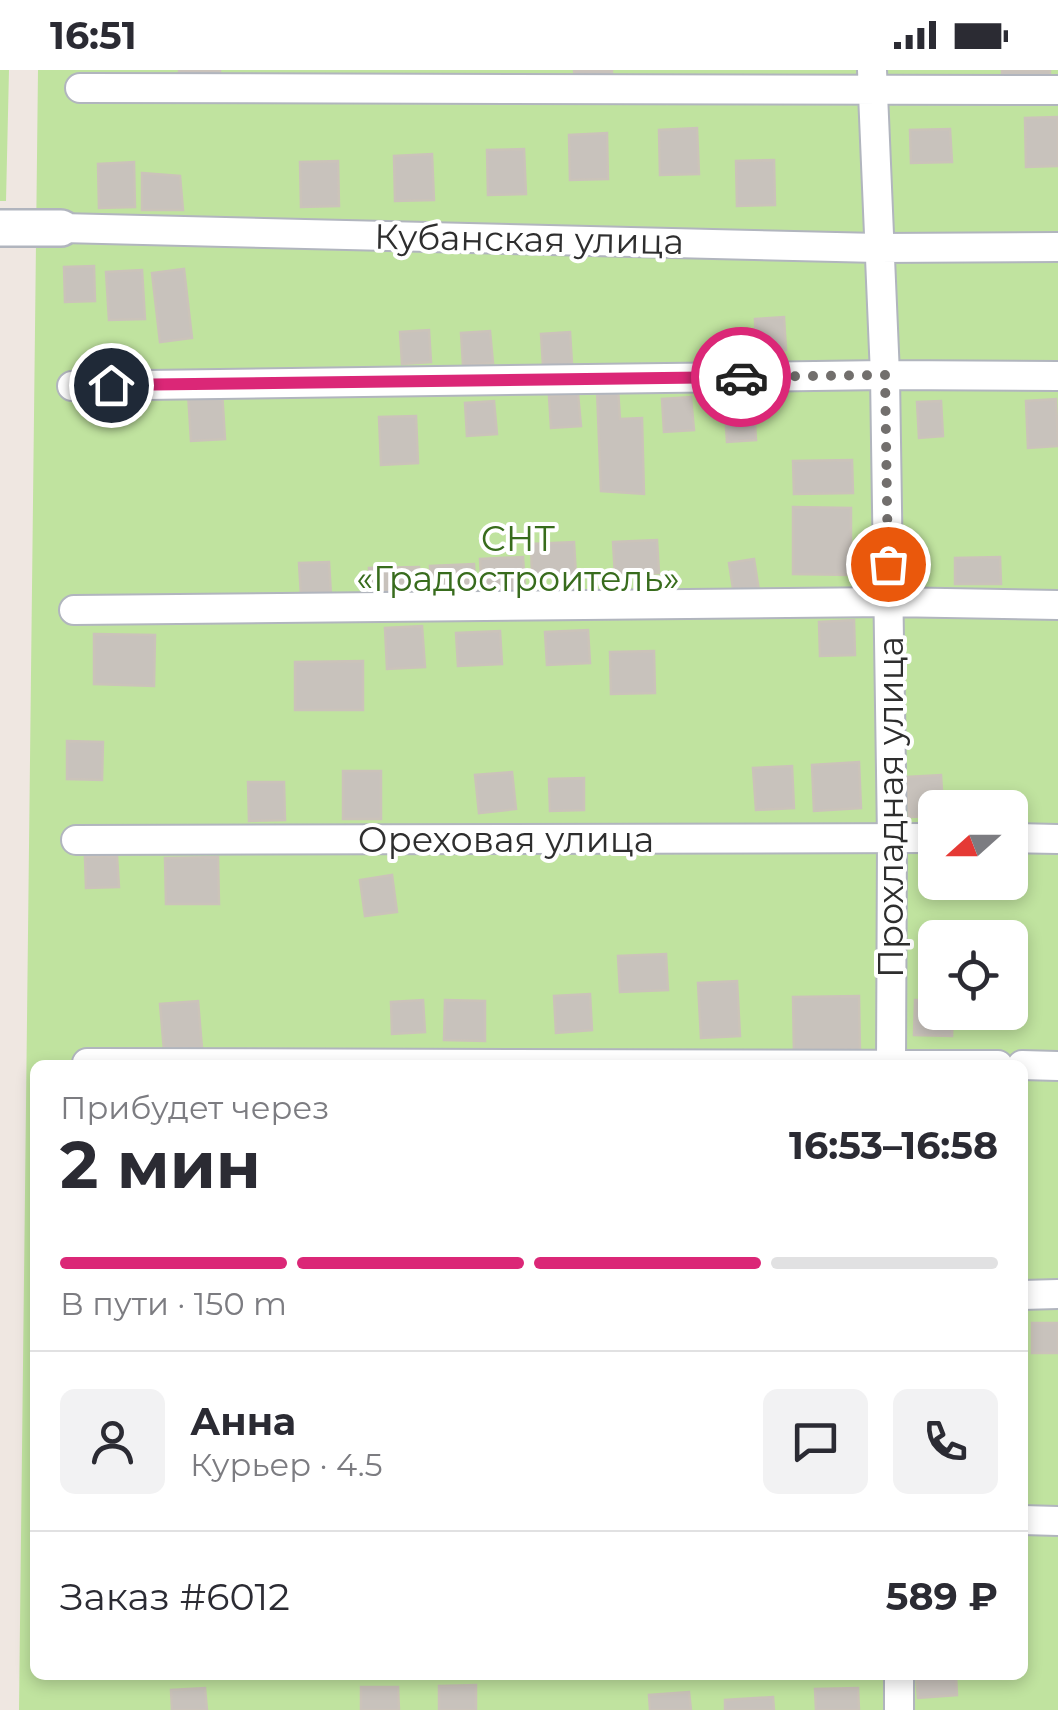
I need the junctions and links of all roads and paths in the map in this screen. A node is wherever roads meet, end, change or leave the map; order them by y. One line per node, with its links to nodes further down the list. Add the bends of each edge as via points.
1 (872, 81): 2 (street); 3 (street); 7 (street, Прохладная улица)
2 (80, 88)
3 (1058, 90)
4 (0, 228): 5 (street, Кубанская улица)
5 (61, 228): 7 (street, Кубанская улица)
6 (1058, 246): 7 (street, Кубанская улица)
7 (878, 248): 8 (street, Прохладная улица)
8 (885, 375): 9 (street); 10 (street); 11 (street, Прохладная улица)
9 (1058, 376)
10 (72, 386)
11 (888, 602): 12 (street); 13 (street); 14 (street, Прохладная улица)
12 (1058, 605)
13 (74, 610)
14 (892, 838): 15 (street, Ореховая улица); 18 (street, Ореховая улица); 19 (street, Прохладная улица)
15 (918, 838)
16 (1028, 838): 17 (street)
17 (1058, 838)
18 (76, 840)
19 (891, 1060)
20 (1028, 1066): 21 (street)
21 (1058, 1066)
22 (1058, 1294): 23 (street)
23 (1028, 1295)
24 (1028, 1520): 25 (street)
25 (1058, 1520)
26 (899, 1680): 27 (street)
27 (899, 1710)

